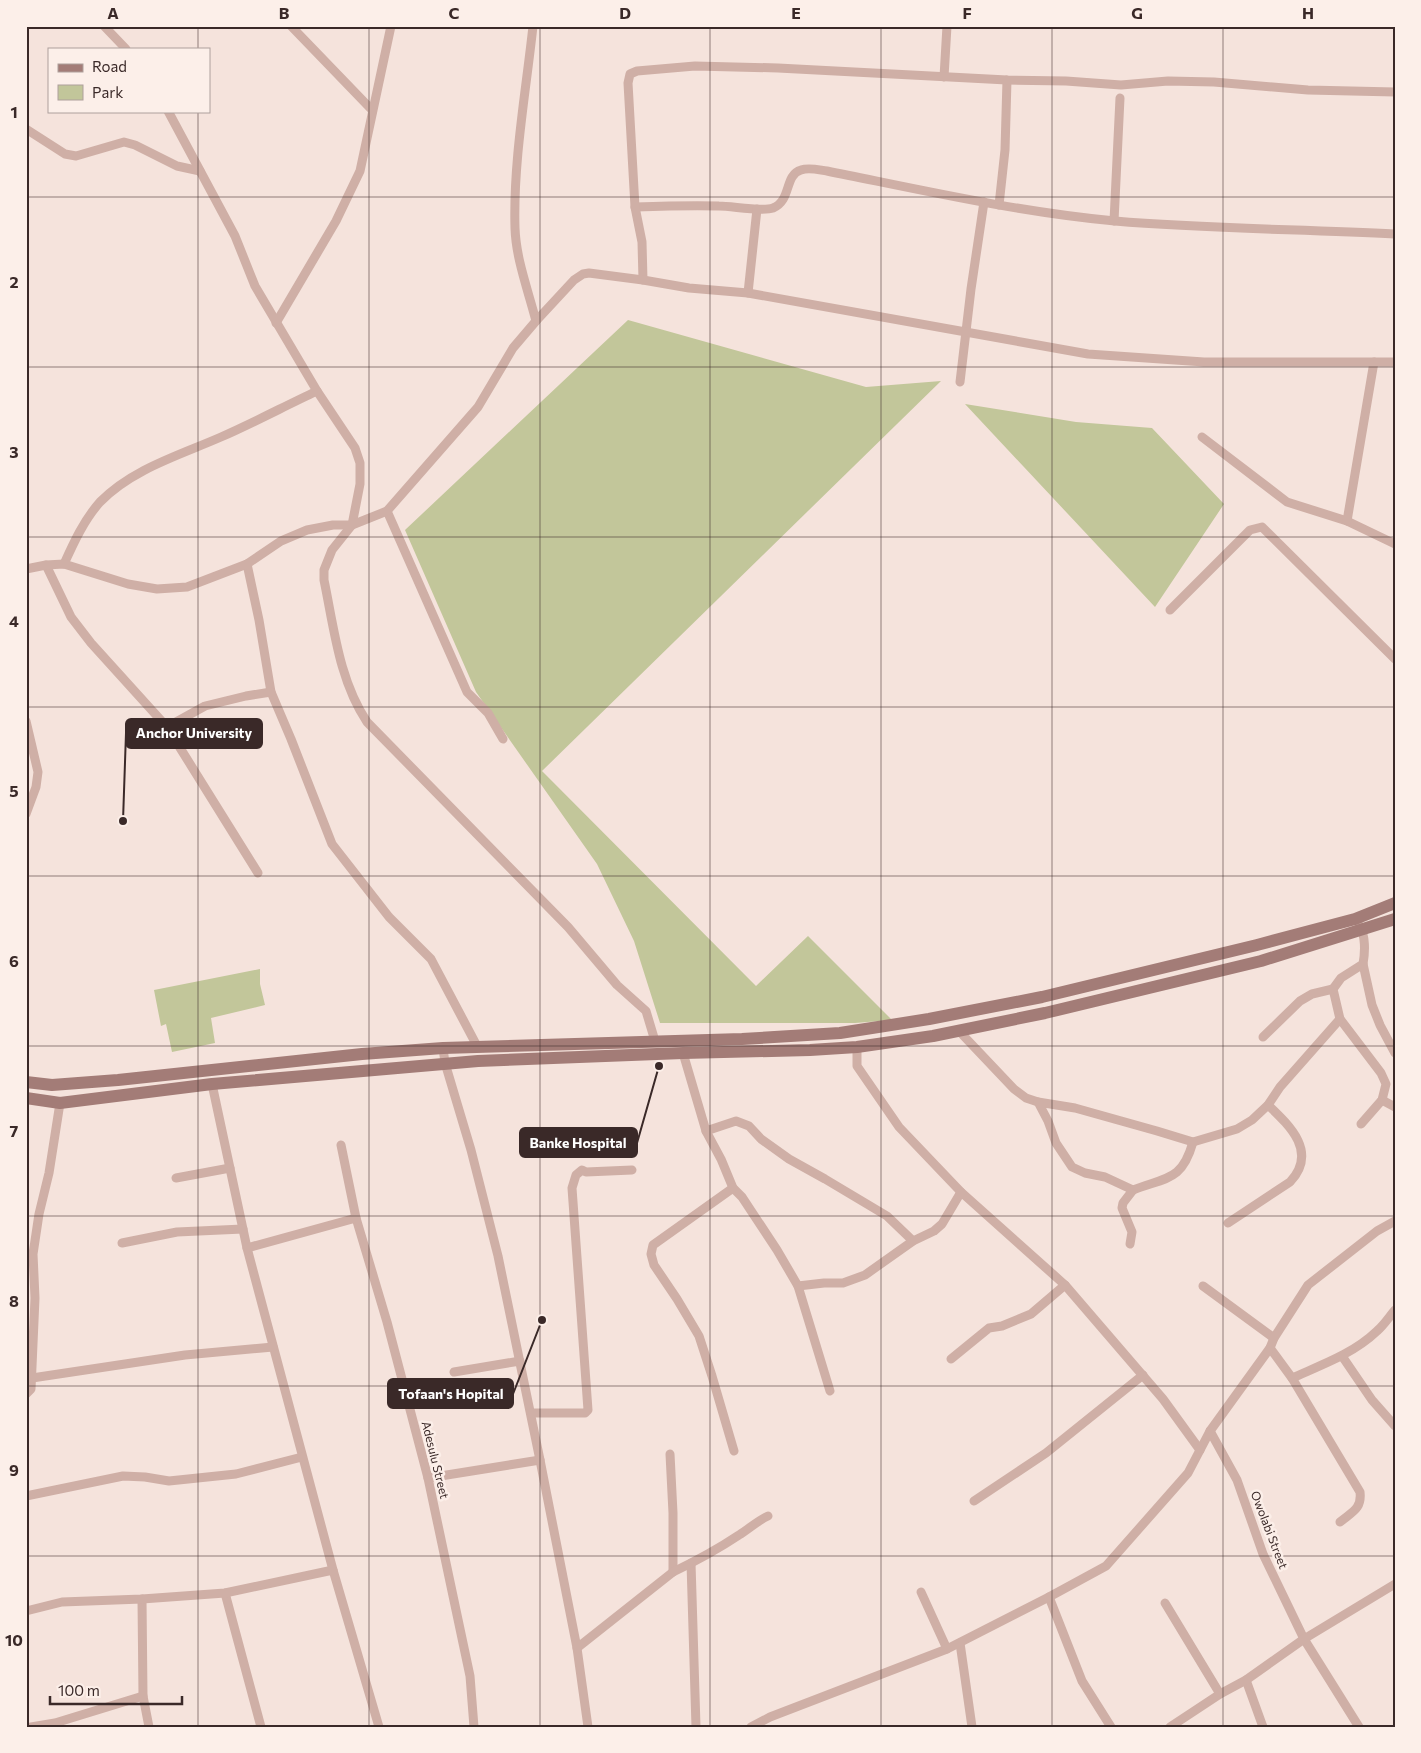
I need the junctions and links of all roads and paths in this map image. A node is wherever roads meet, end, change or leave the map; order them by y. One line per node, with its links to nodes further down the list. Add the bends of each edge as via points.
1 (104, 26): 6 (street)
2 (291, 26): 11 (street)
3 (390, 26): 11 (street)
4 (533, 26): 23 (street, via 517,170 515,229 522,273)
5 (947, 26): 7 (street)
6 (125, 48)
7 (944, 77): 8 (street); 17 (street, via 695,66 633,72 628,83)
8 (1007, 80): 9 (street, via 1121,85 1177,81); 16 (street)
9 (1395, 92)
10 (1120, 98): 19 (street)
11 (372, 110): 24 (street, via 360,171 336,221)
12 (169, 112): 14 (street)
13 (26, 129): 14 (street, via 65,154 76,156 124,142 177,166)
14 (200, 171): 24 (street)
15 (984, 202): 16 (street); 18 (street, via 807,169 793,175 780,203 769,209); 25 (street)
16 (999, 205): 19 (street)
17 (635, 207): 18 (street); 21 (street, via 642,242)
18 (757, 208): 22 (street)
19 (1114, 220): 20 (street)
20 (1395, 234)
21 (643, 280): 22 (street); 23 (street, via 583,274)
22 (748, 293): 25 (street)
23 (536, 320): 31 (street, via 513,348 478,407)
24 (276, 323): 29 (street)
25 (966, 332): 26 (street, via 1088,354 1135,358 1204,362); 28 (street)
26 (1374, 362): 27 (street); 32 (street)
27 (1395, 362)
28 (960, 382)
29 (317, 391): 33 (street, via 355,448 360,463 360,484); 35 (street, via 147,468 123,483 101,502 82,526)
30 (1202, 437): 32 (street, via 1287,502)
31 (387, 511): 33 (street); 44 (street, via 468,692 488,713)
32 (1347, 521): 34 (street)
33 (352, 525): 36 (street, via 307,530 281,541); 56 (street, via 332,550 324,570 324,580 342,669 359,711 568,927 617,985 646,1011)
34 (1395, 544)
35 (64, 564): 36 (street, via 157,590 187,587); 37 (street)
36 (247, 564): 41 (street)
37 (46, 565): 38 (street); 43 (street, via 71,617)
38 (26, 569)
39 (1170, 610): 40 (street, via 1250,530 1262,527)
40 (1395, 659)
41 (271, 692): 43 (street, via 205,706); 57 (street, via 332,844 389,917 430,959)
42 (27, 727): 45 (street, via 38,779)
43 (167, 727): 46 (street)
44 (503, 739)
45 (26, 814)
46 (258, 873)
47 (1395, 903): 48 (street)
48 (1355, 919): 50 (street); 56 (street, via 1051,995 929,1019 840,1033 742,1040)
49 (1395, 919): 50 (street)
50 (1362, 930): 51 (street); 54 (street, via 1261,961)
51 (1363, 964): 52 (street, via 1341,978); 61 (street, via 1372,1005)
52 (1332, 989): 53 (street); 55 (street, via 1300,1001)
53 (1340, 1020): 66 (street, via 1381,1073 1386,1084); 69 (street)
54 (959, 1031): 58 (street); 67 (street, via 1014,1089)
55 (1263, 1037)
56 (655, 1041): 57 (street)
57 (477, 1046): 59 (street)
58 (857, 1047): 60 (street); 80 (street, via 857,1066 899,1127)
59 (443, 1048): 62 (street); 63 (street, via 118,1080 52,1085)
60 (683, 1053): 62 (street); 72 (street)
61 (1395, 1053)
62 (445, 1063): 64 (street); 100 (street, via 496,1247)
63 (26, 1082)
64 (212, 1084): 68 (street); 75 (street)
65 (26, 1098): 68 (street)
66 (1382, 1100): 70 (street); 71 (street)
67 (1038, 1102): 73 (street, via 1075,1108); 79 (street, via 1056,1142 1072,1167)
68 (60, 1103): 89 (street, via 49,1173)
69 (1268, 1105): 73 (street, via 1237,1130); 83 (street, via 1290,1126 1302,1148 1300,1166 1290,1182)
70 (1395, 1107)
71 (1361, 1124)
72 (706, 1131): 78 (street); 85 (street, via 736,1121 749,1126 761,1140 789,1160 887,1216)
73 (1193, 1142): 79 (street, via 1178,1173)
74 (341, 1146): 81 (street, Adesulu Street)
75 (230, 1168): 77 (street); 84 (street)
76 (632, 1170): 107 (street, via 582,1170 576,1175 572,1188 588,1410 584,1413)
77 (176, 1178)
78 (733, 1188): 91 (street, via 742,1197); 111 (street, via 653,1245 650,1254 699,1336)
79 (1133, 1190): 87 (street, via 1122,1208 1132,1232)
80 (961, 1192): 85 (street, via 942,1224); 90 (street)
81 (356, 1218): 88 (street); 115 (street, Adesulu Street)
82 (1395, 1221): 95 (street, via 1308,1285)
83 (1228, 1223)
84 (243, 1229): 86 (street, via 177,1232); 88 (street)
85 (913, 1241): 91 (street, via 865,1276 844,1283)
86 (122, 1243)
87 (1130, 1244)
88 (247, 1248): 96 (street)
89 (29, 1254): 94 (street, via 35,1298)
90 (1065, 1285): 99 (street, via 1031,1314 989,1328); 102 (street)
91 (798, 1286): 105 (street)
92 (1202, 1286): 95 (street)
93 (1395, 1310): 98 (street, via 1378,1331)
94 (30, 1329): 103 (street)
95 (1274, 1338): 97 (street)
96 (273, 1347): 103 (street, via 184,1355); 113 (street)
97 (1270, 1348): 104 (street); 109 (street)
98 (1342, 1356): 104 (street); 108 (street, via 1372,1400)
99 (951, 1358)
100 (520, 1362): 101 (street); 107 (street)
101 (454, 1372)
102 (1142, 1375): 110 (street); 117 (street, via 1046,1453)
103 (32, 1378): 106 (street, via 31,1388)
104 (1292, 1378): 119 (street, via 1360,1492 1358,1507)
105 (830, 1391)
106 (26, 1394)
107 (531, 1412): 114 (street)
108 (1395, 1426)
109 (1210, 1431): 110 (street); 130 (street, Owolabi Street, via 1237,1480 1263,1554)
110 (1200, 1450): 126 (street, via 1188,1473 1106,1566)
111 (734, 1451)
112 (670, 1454): 122 (street)
113 (302, 1457): 116 (street, via 236,1474 169,1481 123,1476); 121 (street)
114 (540, 1460): 115 (street); 132 (street)
115 (428, 1478): 141 (street, Adesulu Street, via 470,1676)
116 (26, 1496)
117 (974, 1501)
118 (768, 1516): 120 (street)
119 (1340, 1522)
120 (691, 1563): 122 (street); 143 (street)
121 (333, 1570): 125 (street); 140 (street)
122 (673, 1572): 132 (street)
123 (1395, 1584): 130 (street)
124 (921, 1592): 133 (street)
125 (225, 1593): 127 (street); 139 (street)
126 (1049, 1597): 131 (street); 146 (street, via 1082,1681)
127 (142, 1599): 129 (street, via 62,1602); 136 (street)
128 (1165, 1603): 135 (street)
129 (26, 1612)
130 (1304, 1639): 134 (street); 149 (street, Owolabi Street)
131 (960, 1643): 133 (street); 145 (street)
132 (577, 1648): 142 (street)
133 (947, 1649): 144 (street)
134 (1246, 1680): 135 (street); 148 (street)
135 (1220, 1694): 147 (street)
136 (142, 1696): 137 (street, via 55,1723); 138 (street)
137 (31, 1727)
138 (149, 1727)
139 (261, 1727)
140 (379, 1727)
141 (474, 1727)
142 (588, 1727)
143 (696, 1727)
144 (751, 1727)
145 (972, 1727)
146 (1111, 1727)
147 (1170, 1727)
148 (1263, 1727)
149 (1359, 1727)

